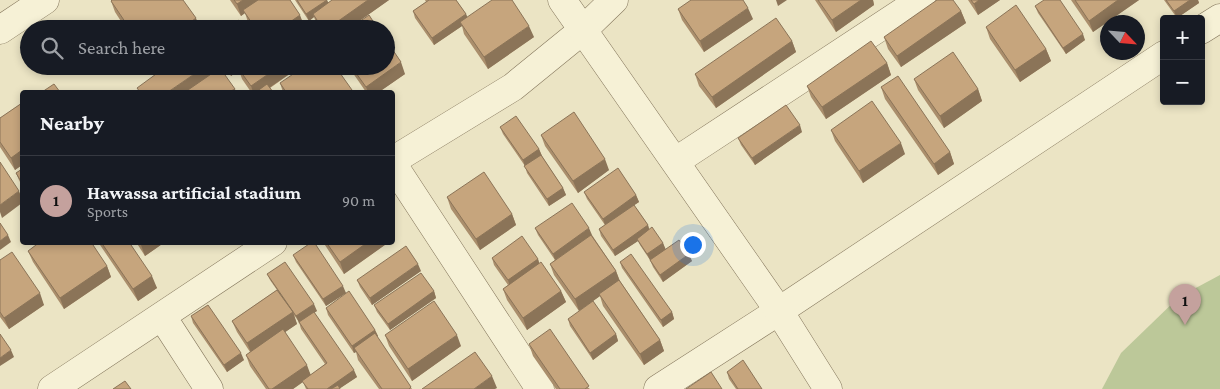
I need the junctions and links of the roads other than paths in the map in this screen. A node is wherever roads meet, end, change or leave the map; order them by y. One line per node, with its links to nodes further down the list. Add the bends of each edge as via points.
1 (45, 0): 7 (street)
2 (562, 0): 8 (street)
3 (614, 0): 8 (street)
4 (921, 0): 11 (street)
5 (1220, 18): 6 (street)
6 (1205, 27)
7 (0, 30)
8 (583, 30): 10 (street, via 513,87); 11 (street)
9 (1160, 58): 14 (street)
10 (395, 160)
11 (676, 161): 14 (street)
12 (395, 167): 18 (street)
13 (269, 245): 15 (street)
14 (779, 311): 19 (street); 20 (street)
15 (163, 318): 16 (street); 17 (street)
16 (52, 389)
17 (209, 389)
18 (540, 389)
19 (658, 389)
20 (828, 389)

